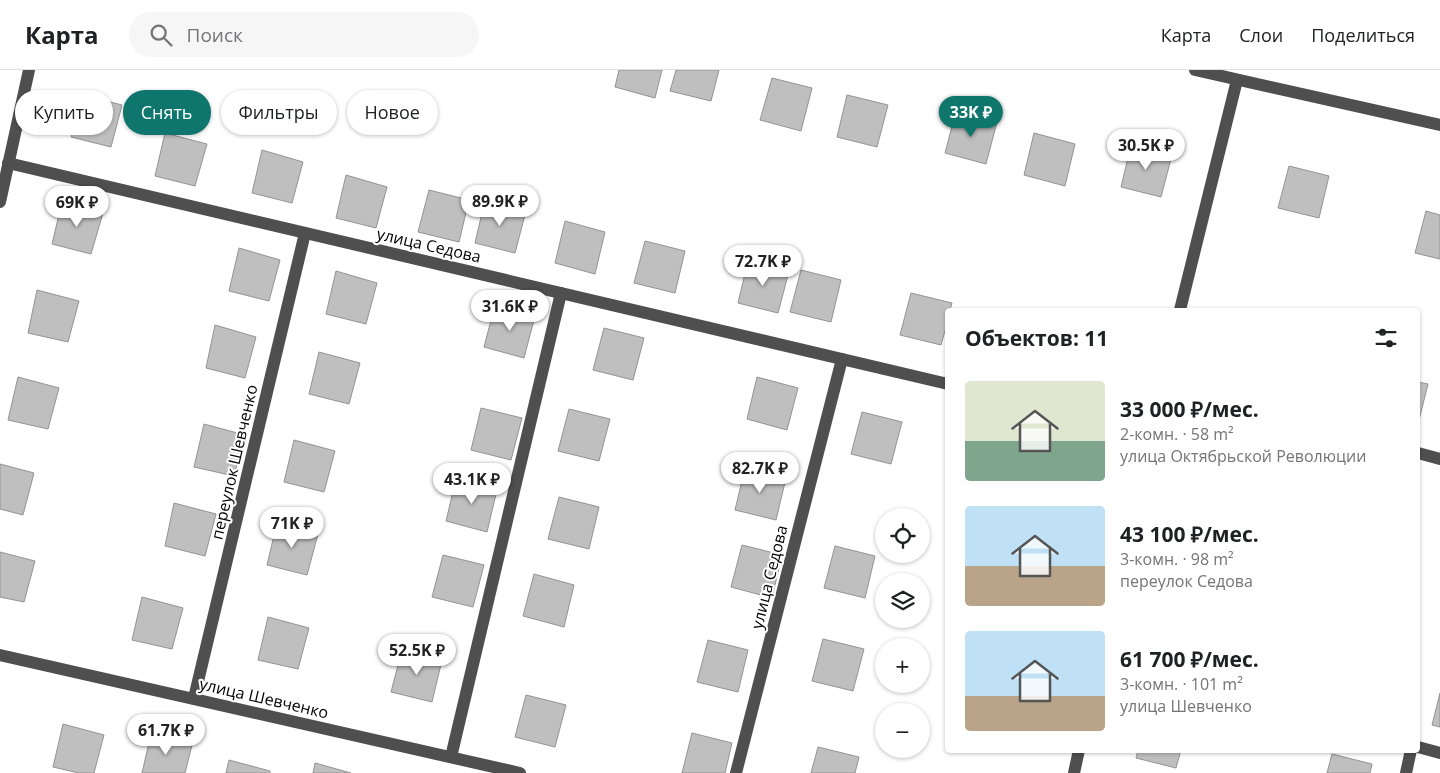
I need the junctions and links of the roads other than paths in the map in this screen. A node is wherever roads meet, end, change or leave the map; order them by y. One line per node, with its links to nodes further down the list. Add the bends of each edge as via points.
1 (29, 70): 5 (street)
2 (1195, 70): 3 (street)
3 (1237, 80): 4 (street); 9 (street)
4 (1440, 125)
5 (8, 163): 6 (street); 7 (street, улица Седова)
6 (0, 202)
7 (305, 233): 8 (street, улица Седова); 15 (street, переулок Шевченко)
8 (561, 293): 10 (street, улица Седова); 20 (street)
9 (1180, 308)
10 (842, 360): 11 (street, улица Седова); 22 (street, улица Седова)
11 (945, 383)
12 (1420, 454): 13 (street)
13 (1440, 459)
14 (0, 655): 15 (street, улица Шевченко)
15 (194, 698): 20 (street, улица Шевченко)
16 (1420, 748): 19 (street)
17 (1078, 753): 23 (street)
18 (1411, 753): 24 (street)
19 (1440, 753)
20 (451, 757): 21 (street, улица Шевченко)
21 (520, 773)
22 (736, 773)
23 (1074, 773)
24 (1406, 773)

